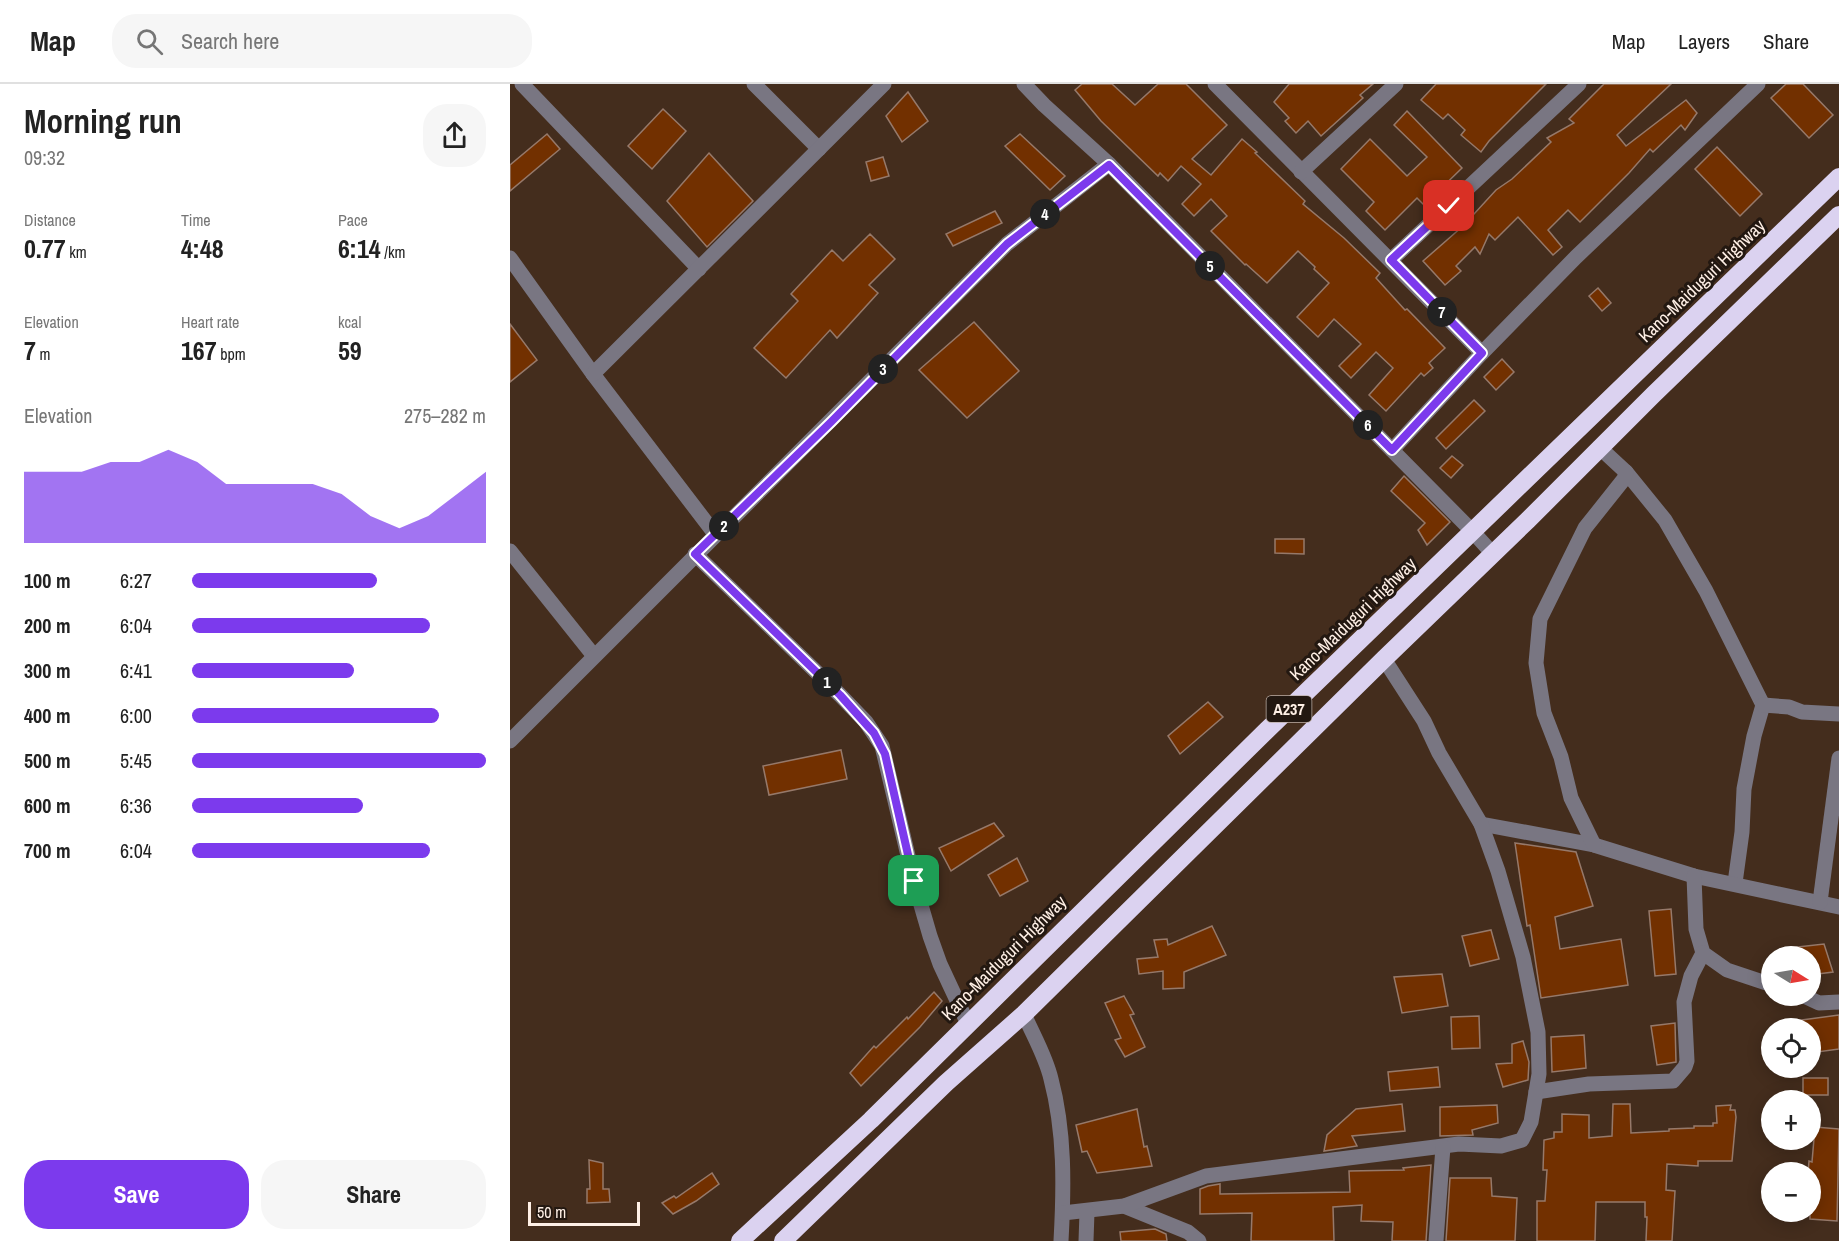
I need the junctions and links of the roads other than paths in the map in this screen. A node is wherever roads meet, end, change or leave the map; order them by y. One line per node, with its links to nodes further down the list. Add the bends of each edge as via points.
1 (522, 84): 17 (street)
2 (754, 84): 10 (street)
3 (884, 84): 10 (street)
4 (1047, 84): 9 (street)
5 (1216, 84): 12 (street)
6 (1396, 84): 12 (street)
7 (1579, 84): 16 (street)
8 (1758, 84): 18 (street, via 1576,257)
9 (1030, 90): 11 (street)
10 (819, 149): 17 (street)
11 (1109, 165): 21 (street); 24 (street, via 1007,244)
12 (1301, 172): 16 (street)
13 (1839, 177): 23 (highway, Kano-Maiduguri Highway / A237)
14 (1839, 215): 20 (highway, A237)
15 (510, 258): 19 (street)
16 (1391, 260): 18 (street)
17 (699, 269): 19 (street)
18 (1482, 353): 21 (street)
19 (593, 374): 24 (street)
20 (1599, 447): 22 (street); 27 (highway, A237)
21 (1392, 450): 23 (street)
22 (1626, 472): 30 (street, via 1665,520); 35 (street, via 1585,528 1540,619 1536,663 1544,713 1571,798)
23 (1473, 532): 27 (street); 45 (highway, Kano-Maiduguri Highway / A237)
24 (715, 534): 26 (street)
25 (510, 551): 28 (street)
26 (695, 554): 28 (street); 45 (street, via 840,695 882,746 930,936)
27 (1493, 554): 29 (highway, A237)
28 (594, 656): 32 (street)
29 (1384, 659): 34 (street, via 1424,721); 44 (highway, A237)
30 (1763, 705): 31 (street); 37 (street, via 1744,789)
31 (1839, 714)
32 (510, 741)
33 (1839, 758): 38 (street)
34 (1481, 824): 35 (street); 46 (street, via 1523,957 1538,1032)
35 (1594, 845): 36 (street)
36 (1694, 876): 37 (street); 40 (street, via 1696,929)
37 (1735, 883): 38 (street)
38 (1820, 902): 39 (street)
39 (1839, 907)
40 (1703, 953): 41 (street, via 1727,970); 46 (street, via 1684,1002 1687,1061 1673,1081 1589,1084)
41 (1761, 981)
42 (1839, 1002): 43 (street)
43 (1821, 1003)
44 (1024, 1014): 50 (street, via 1051,1077 1061,1136); 52 (highway, A237, via 946,1083)
45 (968, 1024): 51 (highway, Kano-Maiduguri Highway / A237)
46 (1536, 1092): 47 (street, via 1531,1122 1522,1140 1502,1146)
47 (1443, 1147): 48 (street, via 1206,1176); 56 (street)
48 (1124, 1206): 49 (street); 55 (street, via 1188,1232)
49 (1087, 1212): 50 (street); 54 (street)
50 (1063, 1214): 53 (street)
51 (740, 1241)
52 (783, 1241)
53 (1061, 1241)
54 (1086, 1241)
55 (1199, 1241)
56 (1436, 1241)

